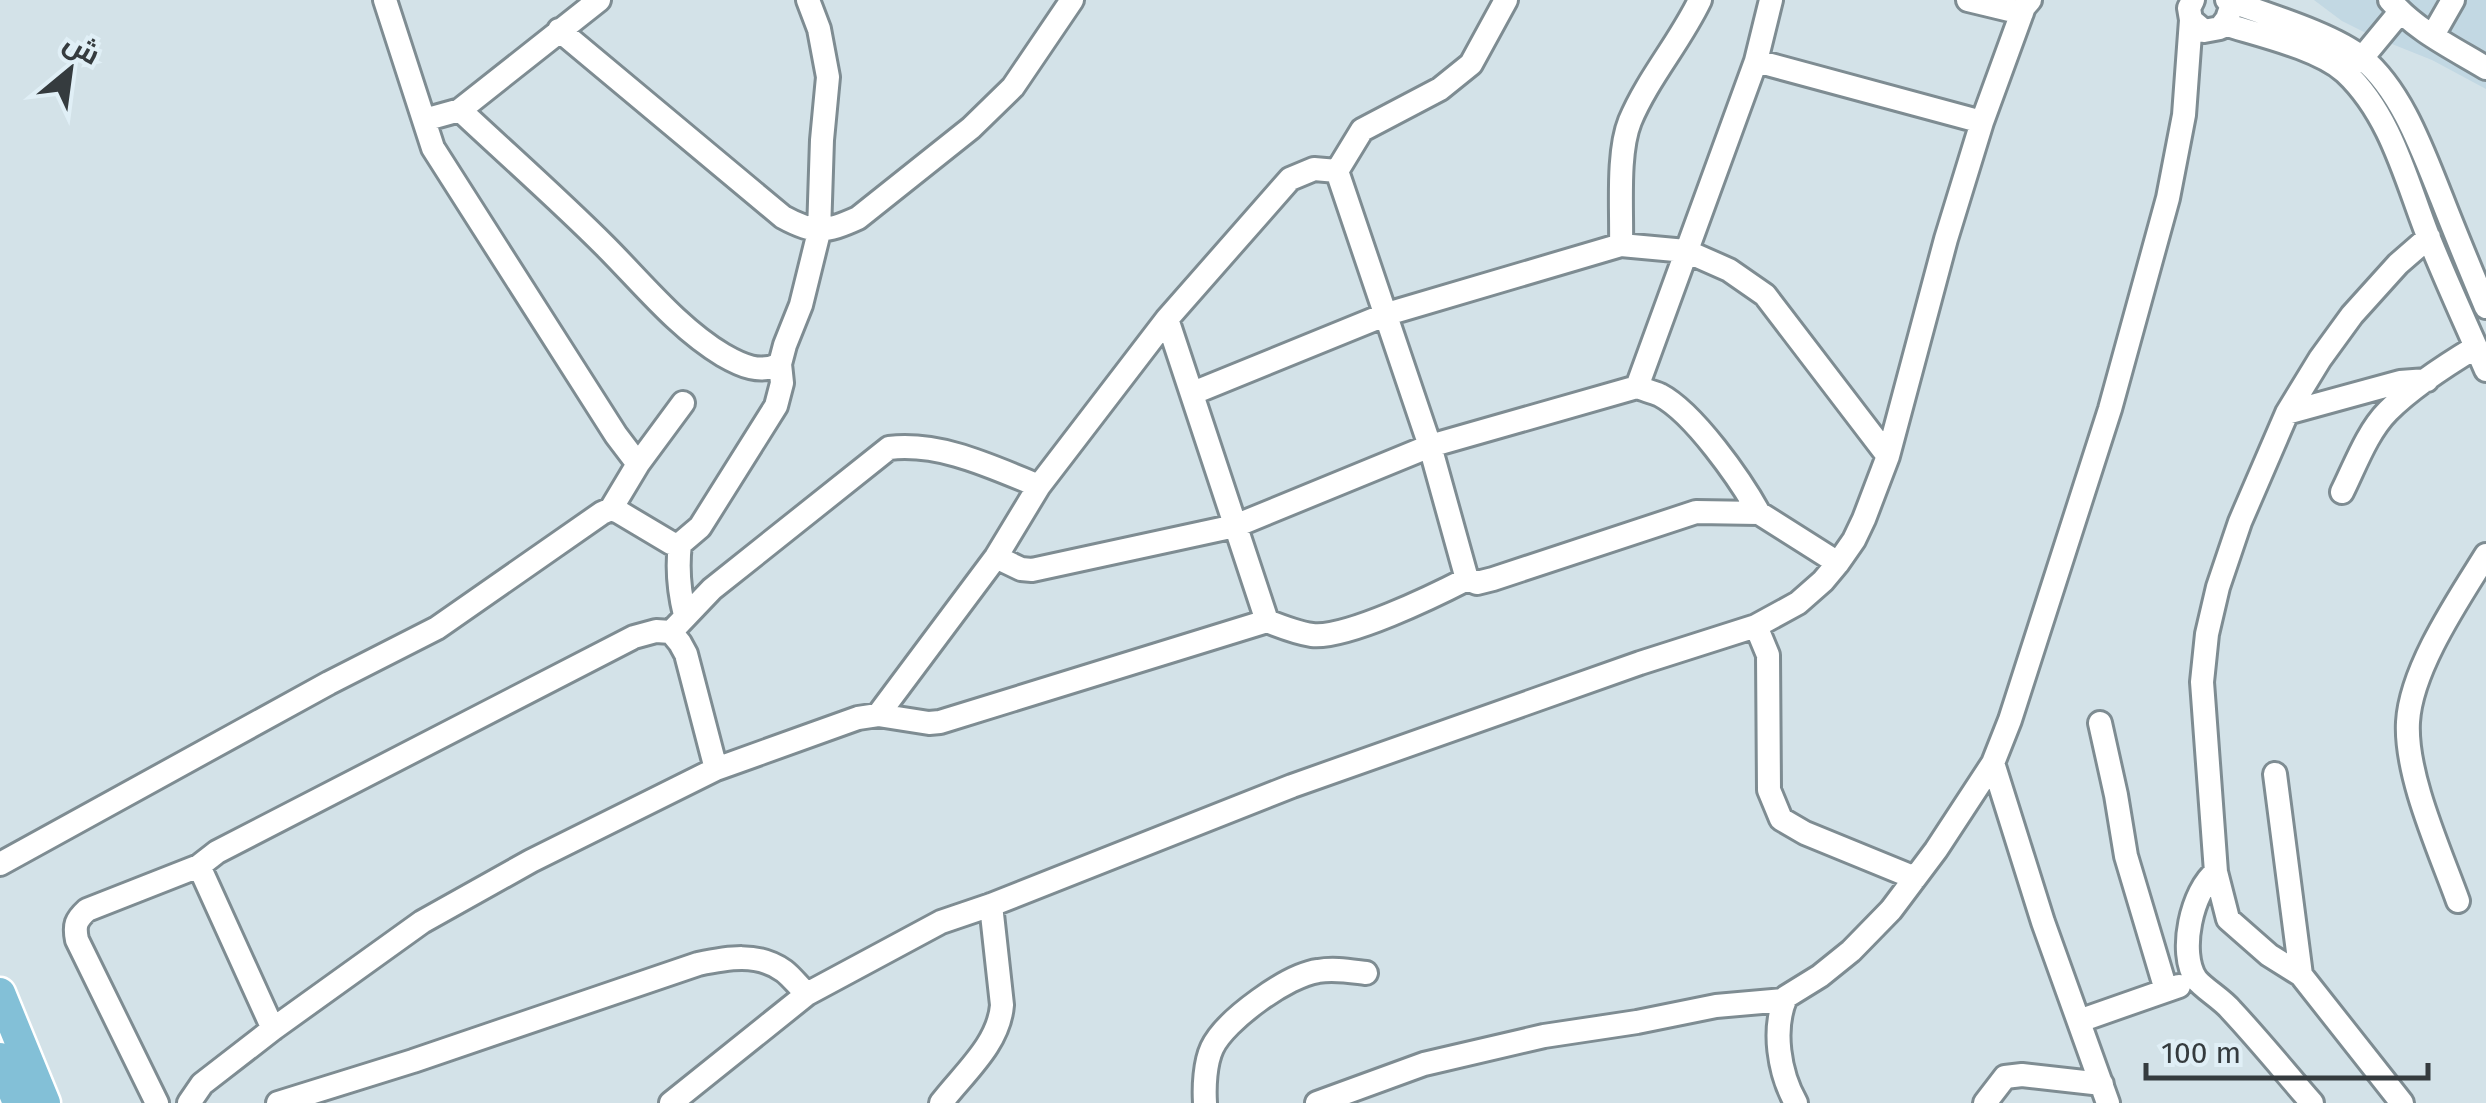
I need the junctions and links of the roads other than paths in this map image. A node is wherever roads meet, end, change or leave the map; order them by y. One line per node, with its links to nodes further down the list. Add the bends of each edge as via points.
1 (386, 0): 22 (street)
2 (599, 0): 15 (street)
3 (808, 0): 25 (street, via 828,76)
4 (1072, 0): 25 (street, via 1013,87 971,128 858,218)
5 (1506, 0): 24 (street, via 1471,64 1440,89 1362,130)
6 (1700, 0): 27 (street, via 1629,122)
7 (1771, 0): 17 (street)
8 (1968, 0): 13 (street)
9 (2226, 0): 14 (street, via 2229,12); 18 (street, via 2320,36)
10 (2452, 0): 16 (street)
11 (2192, 6): 14 (street, via 2204,31); 20 (street)
12 (2395, 6): 16 (street); 18 (street)
13 (2026, 7): 23 (street)
14 (2220, 27): 18 (street); 20 (street)
15 (559, 30): 21 (street); 25 (street, via 783,217)
16 (2433, 36): 19 (street)
17 (1756, 61): 23 (street); 28 (street)
18 (2353, 64): 26 (street, via 2390,134); 29 (street, via 2394,98 2415,134)
19 (2486, 68)
20 (2188, 86): 58 (street, via 2140,303)
21 (460, 110): 22 (street); 33 (street, via 681,322 754,369)
22 (424, 120): 42 (street, via 458,191)
23 (1982, 122): 41 (street)
24 (1337, 171): 30 (street); 31 (street, via 1314,168 1290,179)
25 (819, 232): 33 (street)
26 (2429, 237): 32 (street); 39 (street, via 2352,315)
27 (1620, 245): 28 (street); 30 (street)
28 (1686, 251): 36 (street); 41 (street, via 1765,295)
29 (2486, 307)
30 (1387, 314): 37 (street); 40 (street)
31 (1167, 319): 37 (street); 43 (street)
32 (2476, 346): 34 (street); 35 (street)
33 (780, 364): 48 (street, via 776,406 700,526)
34 (2486, 370)
35 (2426, 380): 39 (street); 44 (street, via 2386,412)
36 (1637, 388): 40 (street); 46 (street, via 1678,407 1742,482)
37 (1193, 392): 47 (street)
38 (683, 403): 42 (street)
39 (2287, 413): 63 (street, via 2240,522 2207,634 2202,682)
40 (1430, 446): 47 (street); 52 (street)
41 (1888, 456): 51 (street)
42 (638, 464): 45 (street)
43 (1039, 486): 50 (street); 54 (street, via 939,450 889,448)
44 (2342, 492)
45 (611, 509): 48 (street); 61 (street, via 437,628)
46 (1759, 513): 51 (street); 52 (street, via 1696,512 1493,579)
47 (1235, 526): 50 (street, via 1032,570); 53 (street)
48 (680, 544): 54 (street)
49 (2486, 554): 65 (street, via 2444,622 2408,722 2418,792)
50 (996, 556): 56 (street)
51 (1838, 564): 55 (street, via 1798,603)
52 (1468, 579): 53 (street, via 1345,631 1316,636)
53 (1267, 621): 56 (street, via 940,722)
54 (678, 623): 59 (street); 62 (street, via 634,638)
55 (1756, 626): 64 (street, via 1768,655 1769,790 1781,820); 66 (street, via 1292,786)
56 (878, 714): 59 (street)
57 (2100, 723): 70 (street, via 2126,856)
58 (1993, 762): 64 (street); 74 (street)
59 (716, 769): 75 (street, via 422,922)
60 (2275, 774): 68 (street)
61 (0, 864)
62 (200, 866): 75 (street); 80 (street, via 76,920 77,940)
63 (2216, 872): 68 (street, via 2228,919); 69 (street, via 2199,893 2191,919)
64 (1915, 878): 73 (street, via 1850,951)
65 (2458, 901)
66 (990, 904): 72 (street, via 942,922); 84 (street, via 1001,1019)
67 (1366, 973): 85 (street, via 1315,970 1261,996 1211,1050)
68 (2301, 976): 90 (street)
69 (2196, 979): 70 (street); 89 (street)
70 (2166, 990): 74 (street)
71 (0, 993): 79 (main road)
72 (807, 994): 82 (street, via 784,970 750,958 698,964); 83 (street)
73 (1784, 1000): 86 (street, via 1544,1036 1424,1064); 87 (street, via 1778,1034 1784,1077)
74 (2079, 1022): 77 (street)
75 (273, 1029): 81 (street, via 202,1084)
76 (0, 1058): 78 (main road)
77 (2105, 1094): 88 (street, via 2022,1075 2004,1078)
78 (18, 1103)
79 (45, 1103)
80 (156, 1103)
81 (189, 1103)
82 (278, 1103)
83 (671, 1103)
84 (941, 1103)
85 (1205, 1103)
86 (1317, 1103)
87 (1796, 1103)
88 (1985, 1103)
89 (2312, 1103)
90 (2402, 1103)

